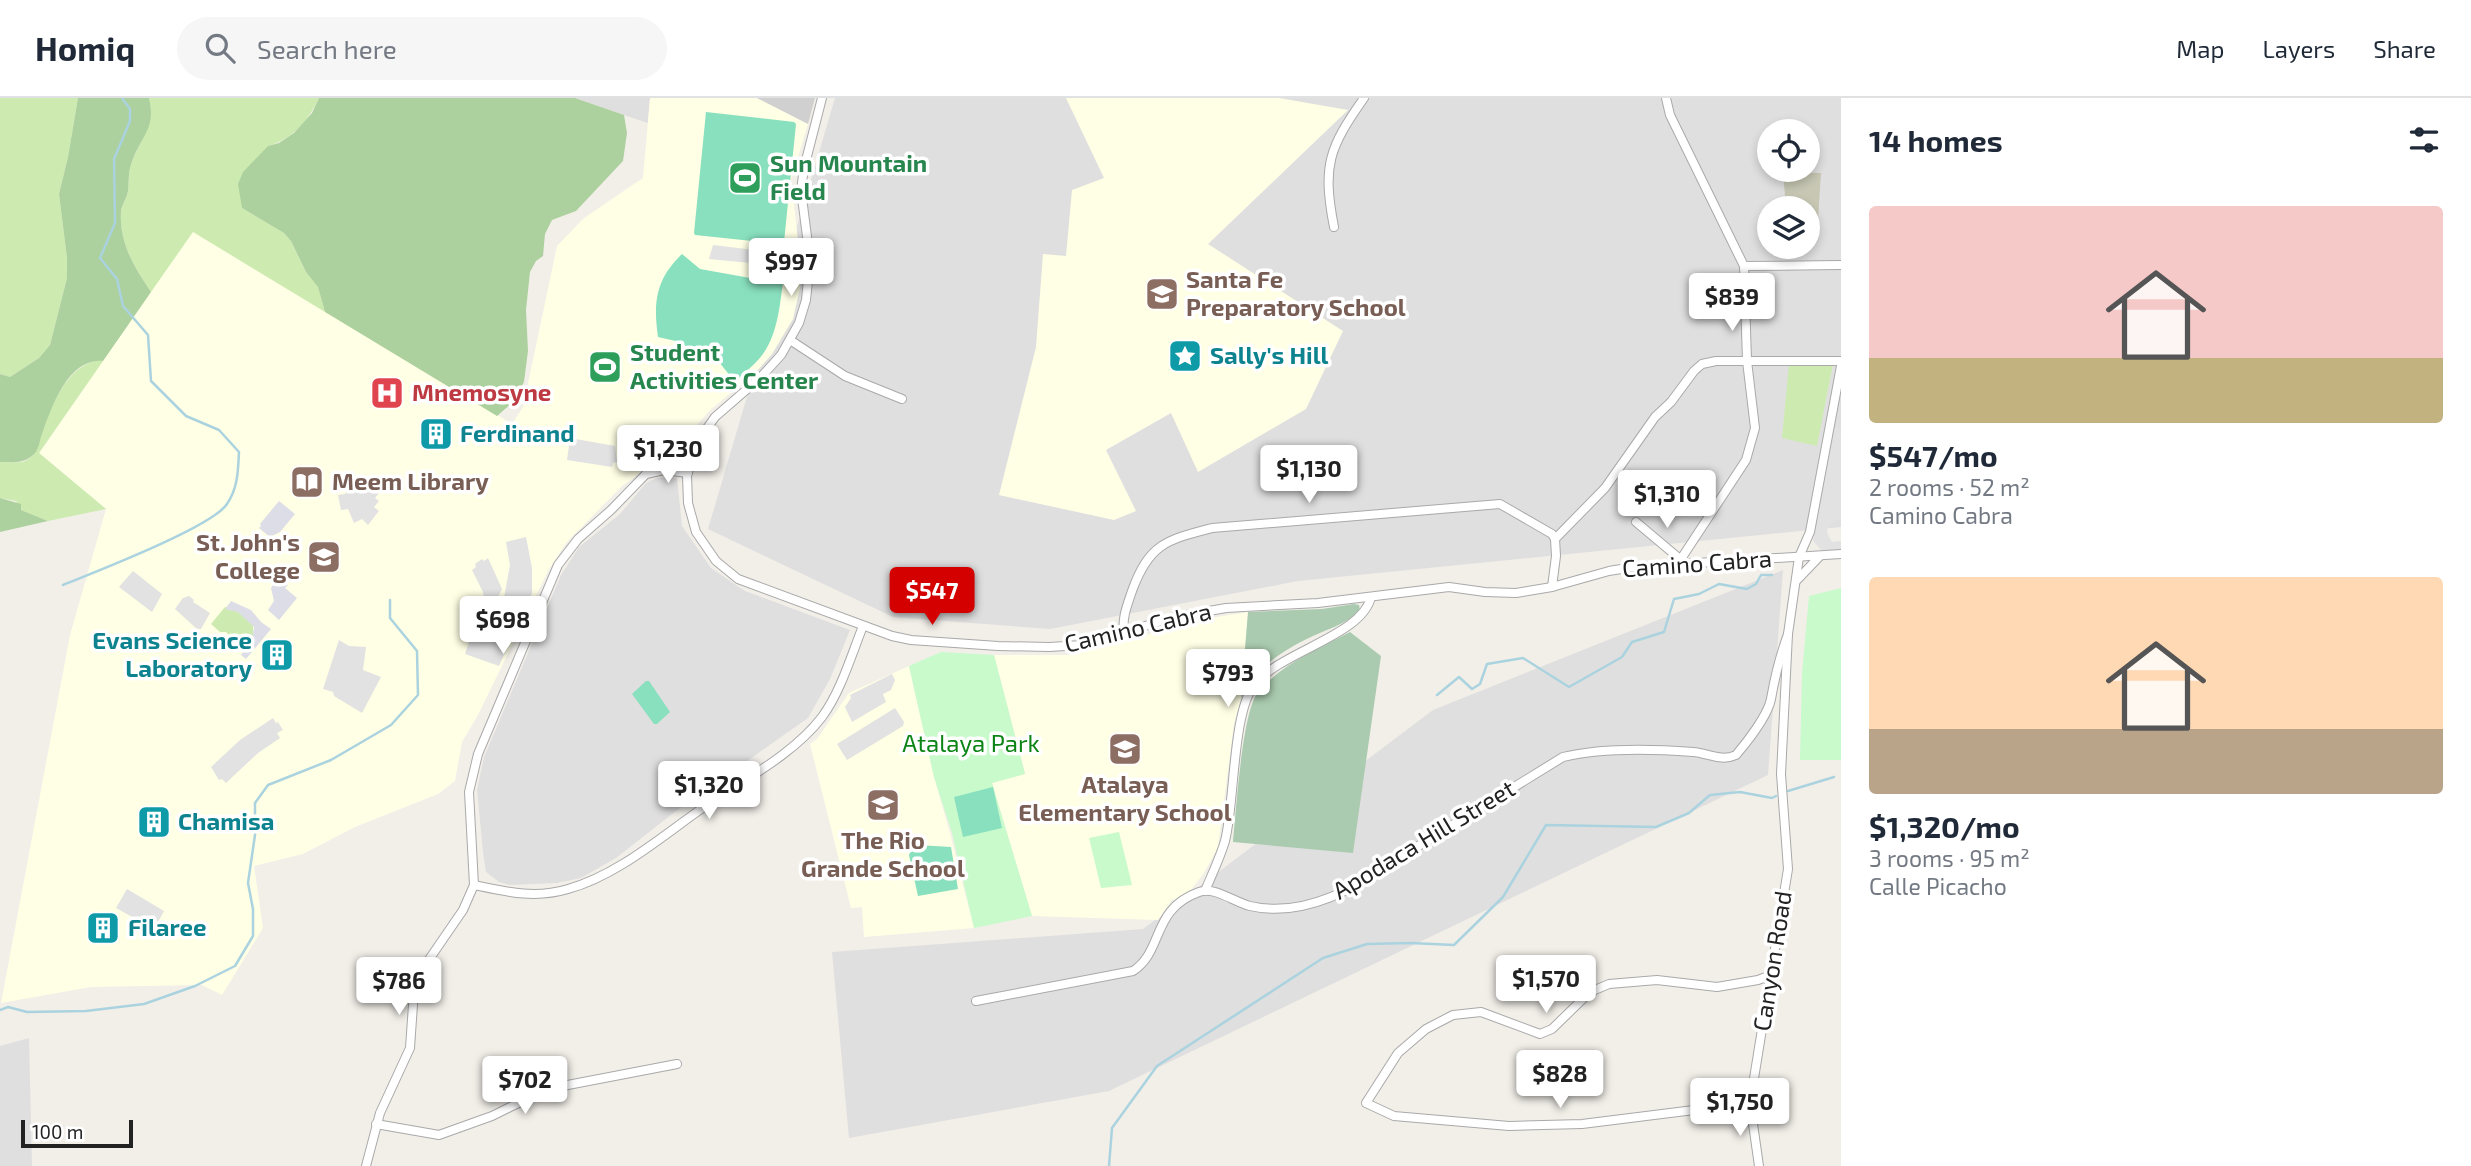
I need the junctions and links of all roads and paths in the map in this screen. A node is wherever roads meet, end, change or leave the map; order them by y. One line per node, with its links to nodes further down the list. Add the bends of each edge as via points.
1 (822, 98): 7 (street, via 801,190 810,260 808,287)
2 (1364, 98): 4 (street, via 1341,131 1330,159)
3 (1666, 98): 6 (street, via 1670,115)
4 (1334, 227)
5 (1841, 265): 6 (street)
6 (1744, 266): 8 (street)
7 (790, 340): 10 (street, via 845,376); 11 (street, via 770,369 710,423)
8 (1747, 361): 9 (street); 13 (street, via 1708,362 1699,367 1655,417 1605,488); 17 (street, via 1755,428 1746,460)
9 (1841, 363): 16 (street, Canyon Road, via 1810,532)
10 (902, 399)
11 (689, 468): 21 (street, Camino Cabra, via 691,517 716,561 738,579); 24 (street, via 657,461 558,565 478,754 469,792)
12 (1636, 522): 17 (street)
13 (1555, 539): 19 (street); 22 (street, via 1500,504 1212,528 1159,547 1146,559 1124,613)
14 (1841, 554): 15 (street)
15 (1820, 556): 16 (street); 18 (street)
16 (1799, 557): 17 (street, Camino Cabra); 18 (street, Canyon Road)
17 (1679, 562): 19 (street, Camino Cabra, via 1609,571)
18 (1795, 583): 23 (street, Canyon Road)
19 (1552, 587): 20 (street, Camino Cabra, via 1500,593 1449,587)
20 (1371, 597): 22 (street, Camino Cabra, via 1226,608); 25 (street, via 1348,627 1264,675 1248,695 1225,841)
21 (863, 626): 22 (street, Camino Cabra, via 911,640 1024,646 1075,646); 24 (street, via 828,708 809,733 621,864 554,893 527,895)
22 (1124, 633)
23 (1788, 634): 25 (street, Apodaca Hill Street, via 1764,716 1730,758 1692,751 1608,751 1563,757 1370,878 1326,900 1262,907); 26 (street, Canyon Road, via 1781,774 1788,869)
24 (474, 885): 30 (street, via 463,910 417,977 410,1048)
25 (1205, 891): 27 (street, via 1167,914 1144,960 1133,971)
26 (1771, 975): 29 (street, Canyon Road); 29 (street, via 1717,987 1657,980 1609,984 1590,992 1552,1029 1540,1034 1481,1012 1453,1015 1426,1029 1398,1053 1366,1102 1394,1115 1509,1126 1582,1124)
27 (976, 1001)
28 (677, 1065): 30 (street, via 547,1090 439,1135)
29 (1750, 1103): 32 (street, Canyon Road)
30 (376, 1124): 31 (street)
31 (366, 1166)
32 (1759, 1166)

